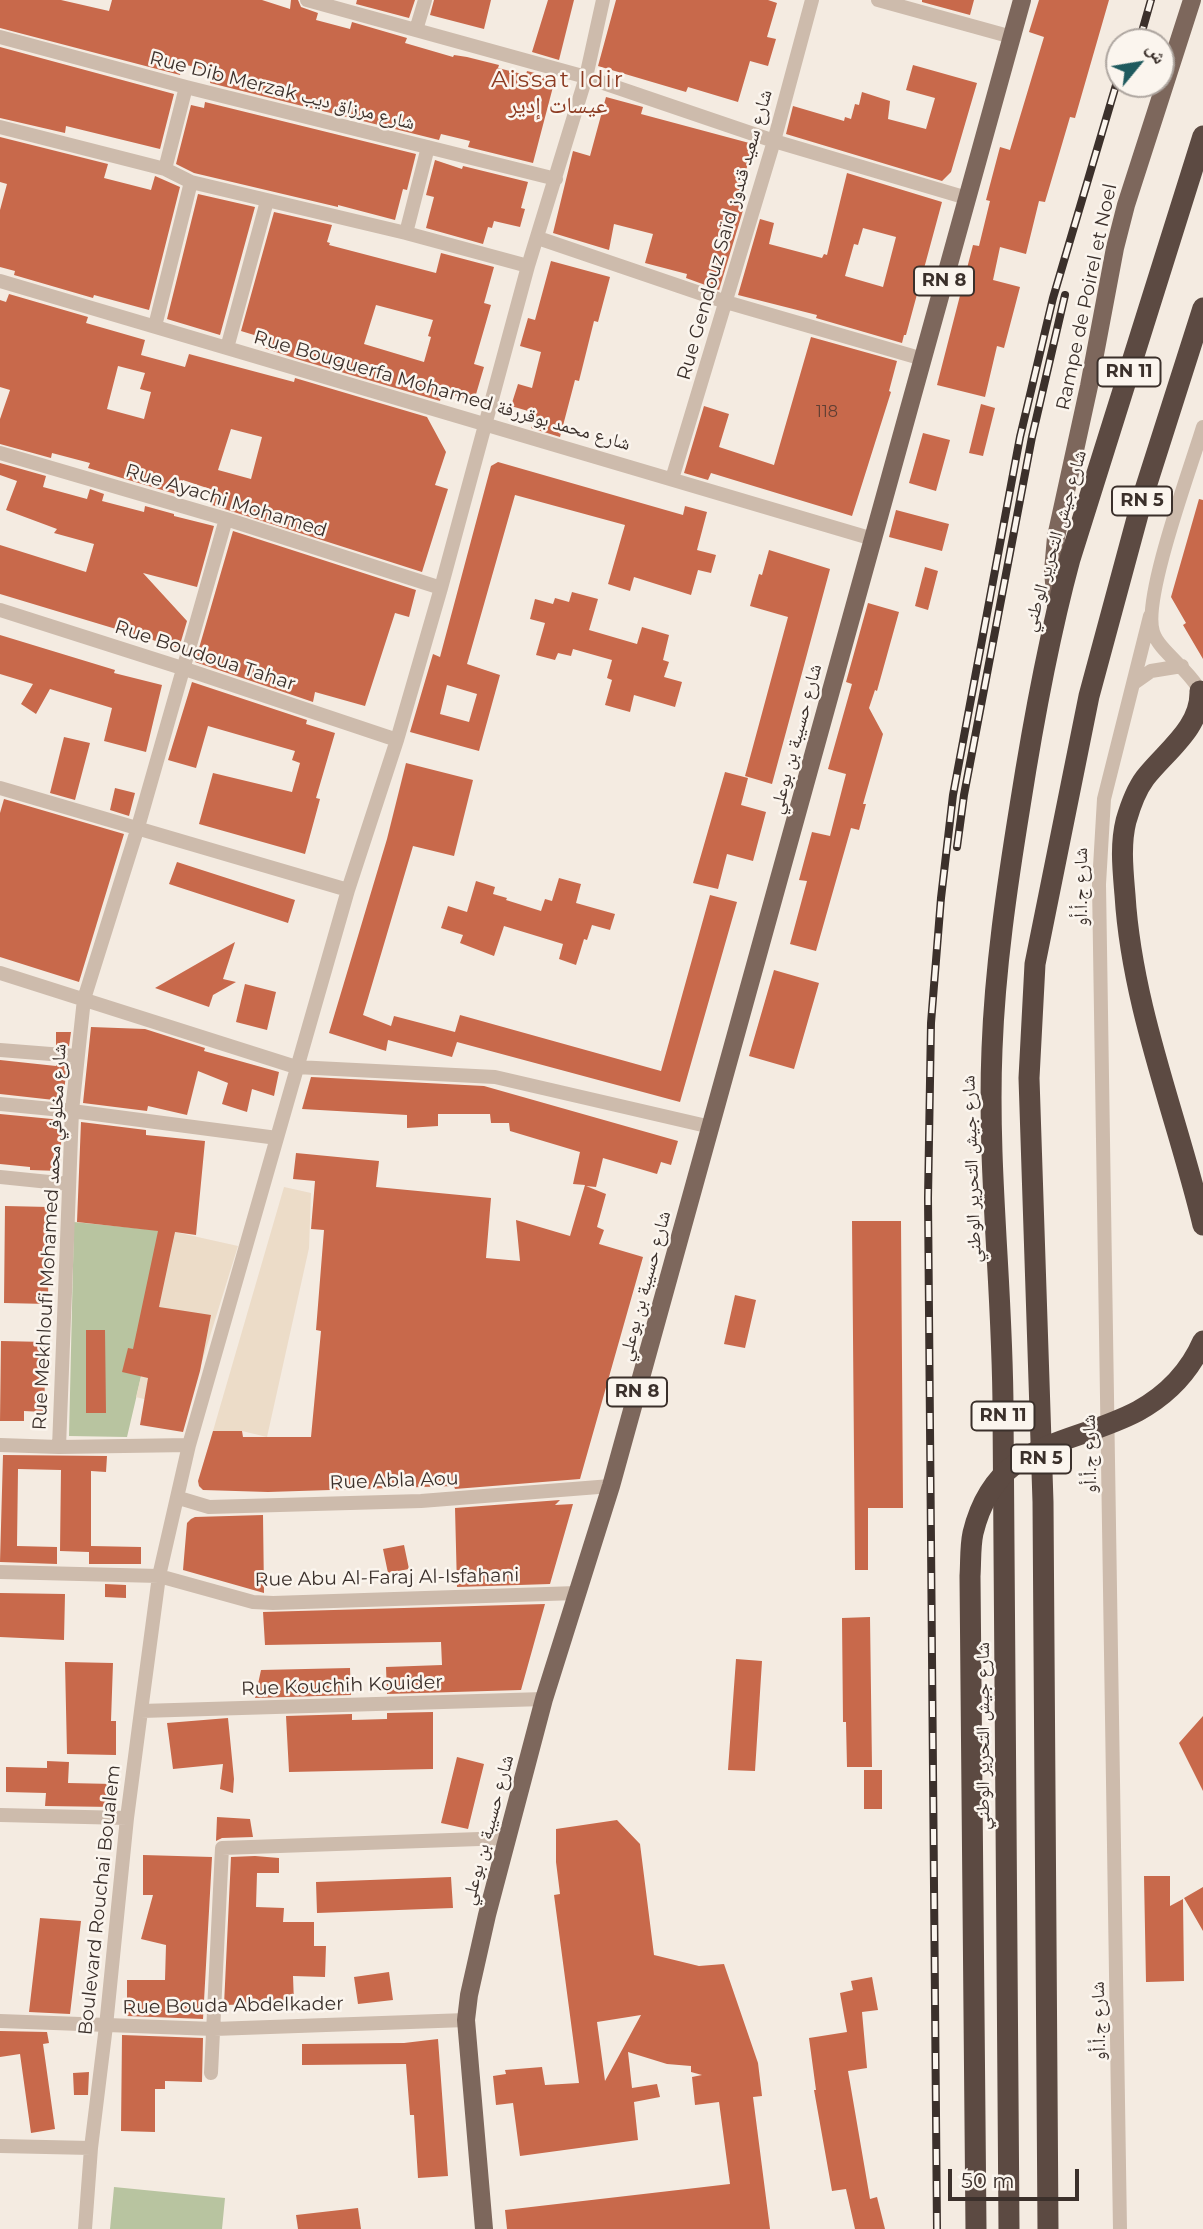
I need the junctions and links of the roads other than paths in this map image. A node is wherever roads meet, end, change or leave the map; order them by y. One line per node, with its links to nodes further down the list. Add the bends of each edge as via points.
1 (307, 0): 8 (street)
2 (425, 0): 8 (street)
3 (603, 0): 11 (street, Boulevard Rouchai Boualem)
4 (812, 0): 15 (street, Rue Gendouz Saïd شارع سعيد قندوز)
5 (878, 0): 10 (street)
6 (1022, 0): 10 (main road, RN 8)
7 (1192, 0): 38 (main road, Rampe de Poirel et Noel / RN 11, via 1115,248 1056,537 1052,570)
8 (416, 30): 11 (street)
9 (0, 37): 12 (street, Rue Dib Merzak شارع مرزاق ديب)
10 (1012, 37): 20 (main road, RN 8)
11 (586, 77): 15 (street); 18 (street, Boulevard Rouchai Boualem)
12 (186, 87): 16 (street, Rue Dib Merzak شارع مرزاق ديب); 17 (street)
13 (0, 127): 17 (street)
14 (1203, 136): 38 (highway, شارع جيش التحرير الوطني / RN 11)
15 (774, 141): 20 (street); 26 (street, Rue Gendouz Saïd شارع سعيد قندوز)
16 (428, 147): 18 (street, Rue Dib Merzak شارع مرزاق ديب); 22 (street)
17 (164, 169): 19 (street)
18 (556, 179): 23 (street, Boulevard Rouchai Boualem)
19 (191, 182): 21 (street); 28 (street)
20 (967, 198): 30 (main road, RN 8)
21 (267, 201): 22 (street); 29 (street)
22 (406, 233): 24 (street)
23 (538, 238): 24 (street, Boulevard Rouchai Boualem); 26 (street)
24 (528, 266): 31 (street, Boulevard Rouchai Boualem)
25 (0, 281): 28 (street, Rue Bouguerfa Mohamed شارع محمد بوقررفة)
26 (726, 302): 30 (street); 34 (street, Rue Gendouz Saïd شارع سعيد قندوز)
27 (1203, 308): 86 (highway, RN 5, via 1143,496 1089,696 1035,964 1029,1078 1043,1502)
28 (155, 326): 29 (street, Rue Bouguerfa Mohamed شارع محمد بوقررفة)
29 (227, 348): 31 (street, Rue Bouguerfa Mohamed شارع محمد بوقررفة)
30 (923, 359): 36 (main road, RN 8)
31 (484, 424): 34 (street, Rue Bouguerfa Mohamed شارع محمد بوقررفة); 37 (street, Boulevard Rouchai Boualem)
32 (1203, 427): 40 (street, شارع ج.أ.أو, via 1161,563)
33 (0, 453): 35 (street, Rue Ayachi Mohamed)
34 (672, 479): 36 (street, Rue Bouguerfa Mohamed شارع محمد بوقررفة)
35 (226, 519): 37 (street, Rue Ayachi Mohamed); 42 (street, Rue Mekhloufi Mohamed شارع مخلوفي محمد)
36 (873, 539): 56 (main road, شارع حسيبة بن بوعلي / RN 8)
37 (441, 587): 45 (street, Boulevard Rouchai Boualem)
38 (1056, 609): 85 (highway, شارع جيش التحرير الوطني / RN 11, via 1010,868 992,1049 1003,1403)
39 (0, 610): 42 (street, Rue Boudoua Tahar)
40 (1150, 616): 41 (street, via 1158,642); 43 (street, شارع ج.أ.أو)
41 (1182, 666): 43 (street, via 1152,671); 44 (street)
42 (183, 668): 45 (street, Rue Boudoua Tahar); 47 (street, Rue Mekhloufi Mohamed شارع مخلوفي محمد)
43 (1134, 683): 87 (street, شارع ج.أ.أو, via 1104,799 1100,884)
44 (1200, 691): 60 (highway, via 1192,722 1144,780 1132,802 1122,860 1133,964)
45 (397, 740): 48 (street, Boulevard Rouchai Boualem)
46 (0, 788): 47 (street)
47 (138, 827): 48 (street); 50 (street, Rue Mekhloufi Mohamed شارع مخلوفي محمد)
48 (348, 890): 53 (street, Boulevard Rouchai Boualem)
49 (0, 972): 50 (street)
50 (84, 999): 52 (street, Rue Mekhloufi Mohamed شارع مخلوفي محمد); 53 (street)
51 (0, 1050): 52 (street)
52 (76, 1056): 55 (street, Rue Mekhloufi Mohamed شارع مخلوفي محمد)
53 (296, 1067): 56 (street, via 495,1077); 57 (street, Boulevard Rouchai Boualem)
54 (0, 1104): 55 (street)
55 (72, 1111): 57 (street); 59 (street, Rue Mekhloufi Mohamed شارع مخلوفي محمد)
56 (711, 1127): 65 (main road, شارع حسيبة بن بوعلي / RN 8)
57 (277, 1138): 63 (street, Boulevard Rouchai Boualem)
58 (0, 1177): 59 (street)
59 (69, 1184): 64 (street, Rue Mekhloufi Mohamed شارع مخلوفي محمد)
60 (1203, 1225)
61 (1203, 1341): 84 (highway, bridge, via 1183,1374 1151,1403 1051,1443 1010,1468 989,1494 973,1533)
62 (0, 1445): 64 (street)
63 (189, 1445): 64 (street); 66 (street, Boulevard Rouchai Boualem)
64 (59, 1447)
65 (611, 1486): 66 (street, Rue Abla Aou, via 421,1501 209,1507); 69 (main road, شارع حسيبة بن بوعلي / RN 8)
66 (179, 1498): 68 (street, Boulevard Rouchai Boualem)
67 (0, 1572): 68 (street, Rue Abu Al-Faraj Al-Isfahani)
68 (159, 1576): 69 (street, Rue Abu Al-Faraj Al-Isfahani, via 253,1602 273,1603); 71 (street, Boulevard Rouchai Boualem)
69 (577, 1593): 70 (main road, شارع حسيبة بن بوعلي / RN 8)
70 (544, 1699): 71 (street, Rue Kouchih Kouider); 74 (main road, شارع حسيبة بن بوعلي / RN 8)
71 (141, 1711): 73 (street, Boulevard Rouchai Boualem)
72 (0, 1815): 73 (street)
73 (127, 1818): 77 (street, Boulevard Rouchai Boualem)
74 (508, 1838): 75 (main road, شارع حسيبة بن بوعلي / RN 8, via 477,1956); 78 (street, via 222,1848)
75 (466, 2020): 78 (street, Rue Bouda Abdelkader); 83 (main road, شارع حسيبة بن بوعلي / RN 8)
76 (0, 2021): 77 (street, Rue Bouda Abdelkader)
77 (106, 2026): 78 (street, Rue Bouda Abdelkader); 81 (street, Boulevard Rouchai Boualem)
78 (214, 2029): 79 (street)
79 (211, 2074)
80 (0, 2146): 81 (street)
81 (91, 2148): 82 (street, Boulevard Rouchai Boualem)
82 (85, 2229)
83 (484, 2229)
84 (976, 2229)
85 (1009, 2229)
86 (1048, 2229)
87 (1120, 2229)

